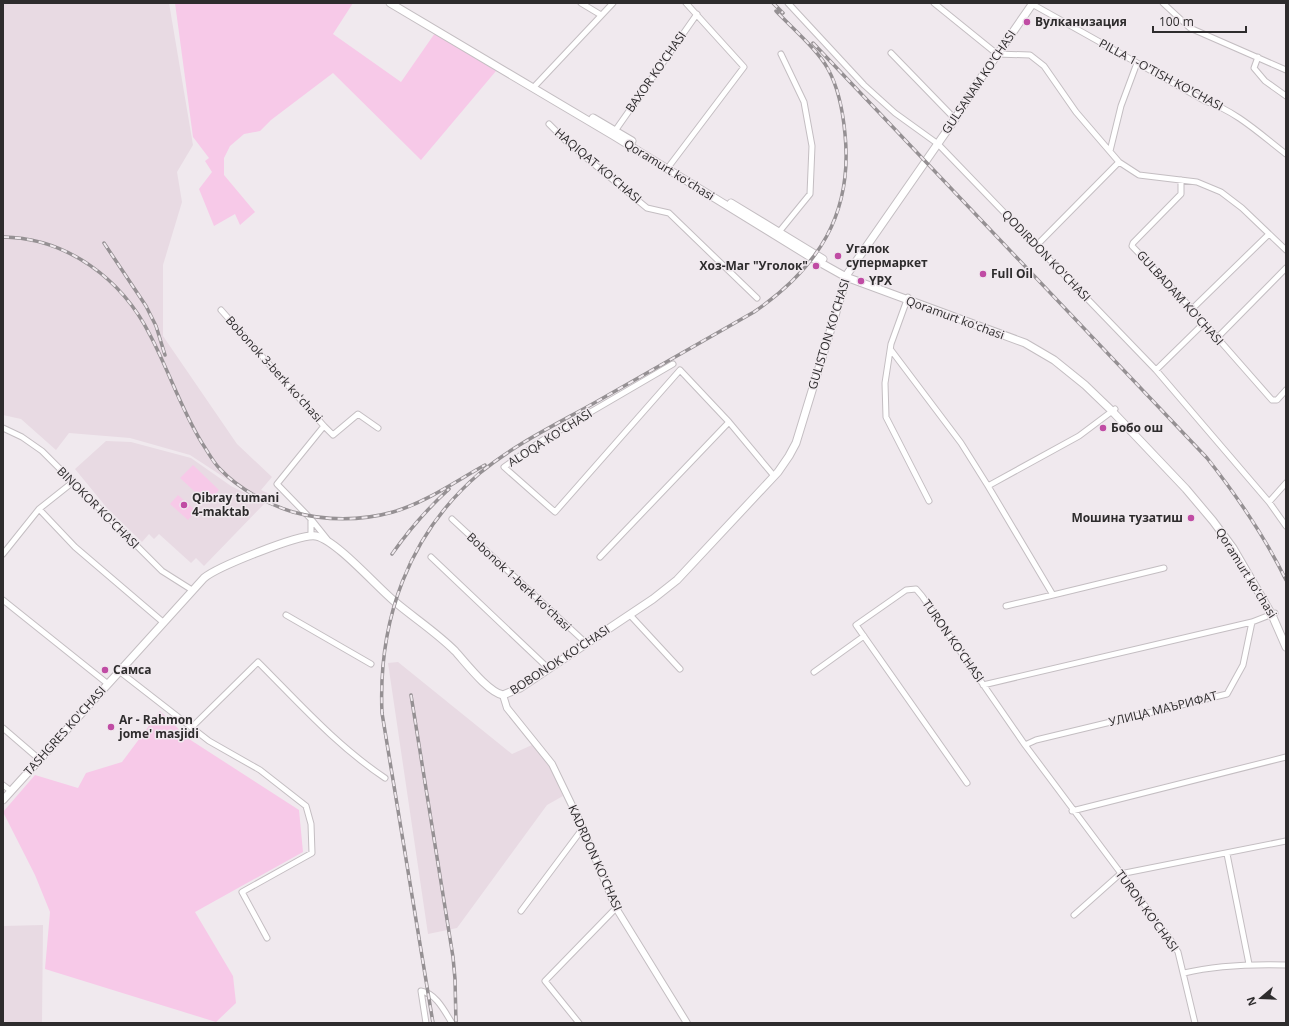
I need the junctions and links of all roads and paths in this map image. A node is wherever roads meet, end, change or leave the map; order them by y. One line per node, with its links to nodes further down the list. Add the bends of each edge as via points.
1 (390, 3): 18 (main road, Qoramurt koʻchasi)
2 (397, 3): 18 (main road, Qoramurt koʻchasi)
3 (581, 3): 11 (street)
4 (613, 3): 11 (street)
5 (686, 3): 10 (street)
6 (788, 3): 23 (street, QODIRDON KO'CHASI, via 864,85 895,113)
7 (934, 3): 14 (street)
8 (1163, 3): 15 (street, via 1190,28)
9 (1032, 4): 14 (main road, GULSANAM KO'CHASI); 16 (street, PILLA 1-O'TISH KO'CHASI)
10 (697, 14): 22 (street, BAXOR KO'CHASI); 28 (street, via 744,67)
11 (601, 16): 18 (street)
12 (891, 53): 20 (street)
13 (781, 54): 30 (street, via 804,102 812,146 810,194)
14 (998, 54): 20 (main road, GULSANAM KO'CHASI); 24 (street, via 1030,55 1044,66 1076,112)
15 (1258, 58): 17 (street); 19 (street, via 1254,68 1265,81)
16 (1137, 63): 24 (street, via 1121,106); 25 (street, PILLA 1-O'TISH KO'CHASI, via 1205,101 1220,106 1249,124)
17 (1286, 70)
18 (534, 86): 22 (main road, Qoramurt koʻchasi); 35 (main road, Qoramurt koʻchasi, via 777,238)
19 (1286, 96)
20 (955, 119): 23 (main road, GULSANAM KO'CHASI)
21 (549, 124): 36 (street, HAQIQAT KO'CHASI, via 647,208 670,213)
22 (615, 130): 28 (main road, Qoramurt koʻchasi)
23 (938, 144): 26 (main road, GULSANAM KO'CHASI); 32 (street, QODIRDON KO'CHASI)
24 (1110, 151): 27 (street)
25 (1286, 154)
26 (926, 160): 35 (main road, GULISTON KO'CHASI)
27 (1119, 162): 29 (street, via 1139,175); 32 (street)
28 (670, 165): 30 (main road, Qoramurt koʻchasi)
29 (1181, 180): 31 (street, via 1197,182 1220,192 1242,208); 39 (street, GULBADAM KO'CHASI, via 1182,194 1132,244)
30 (779, 232): 35 (main road, Qoramurt koʻchasi)
31 (1269, 234): 33 (street); 39 (street)
32 (1036, 246): 44 (street, QODIRDON KO'CHASI)
33 (1286, 250)
34 (1286, 268): 41 (street)
35 (847, 275): 37 (main road, Qoramurt koʻchasi); 51 (main road, GULISTON KO'CHASI, via 796,443)
36 (757, 298)
37 (908, 298): 42 (street, via 900,316); 46 (main road, Qoramurt koʻchasi, via 988,324 1038,346 1067,365)
38 (221, 310): 48 (street, Bobonok 3-berk koʻchasi)
39 (1192, 310): 40 (street, GULBADAM KO'CHASI)
40 (1204, 323): 41 (street, GULBADAM KO'CHASI); 44 (street)
41 (1217, 338): 45 (street, GULBADAM KO'CHASI, via 1272,400 1277,400)
42 (891, 350): 54 (street, via 961,443); 55 (street, via 885,383 886,417)
43 (673, 364): 47 (street, ALOQA KO'CHASI, via 541,442 504,467 555,512 680,370)
44 (1156, 370): 56 (street, QODIRDON KO'CHASI)
45 (1286, 390)
46 (1114, 410): 54 (street, via 1079,436); 71 (main road, Qoramurt koʻchasi, via 1188,486 1215,519 1236,548)
47 (729, 422): 51 (street); 65 (street)
48 (324, 426): 50 (street, via 333,435 358,414); 58 (street, Bobonok 3-berk koʻchasi, via 277,484)
49 (3, 428): 52 (street, BINOKOR KO'CHASI, via 33,444)
50 (378, 428)
51 (774, 476): 73 (main road, BOBONOK KO'CHASI, via 685,572)
52 (73, 482): 57 (street); 67 (street, BINOKOR KO'CHASI, via 162,570)
53 (1286, 483): 56 (street)
54 (988, 486): 68 (street)
55 (928, 501)
56 (1269, 502): 60 (street, QODIRDON KO'CHASI)
57 (39, 509): 63 (street); 75 (street, via 75,547)
58 (311, 519): 61 (street); 62 (street, Bobonok 3-berk koʻchasi)
59 (452, 520): 78 (street, Bobonok 1-berk koʻchasi)
60 (1286, 526)
61 (311, 535): 62 (main road, BOBONOK KO'CHASI); 67 (main road, via 228,564 208,574)
62 (327, 540): 87 (main road, BOBONOK KO'CHASI, via 395,602 447,643 493,691)
63 (3, 554)
64 (431, 557): 81 (street)
65 (600, 557)
66 (1164, 568): 68 (street)
67 (192, 590): 75 (main road, TASHGRES KO'CHASI)
68 (1053, 595): 70 (street)
69 (3, 600): 85 (street)
70 (1006, 606)
71 (1274, 614): 74 (street); 77 (main road, Qoramurt koʻchasi); 79 (main road, Qoramurt koʻchasi)
72 (286, 615): 80 (street)
73 (630, 615): 78 (main road, BOBONOK KO'CHASI); 82 (street)
74 (1252, 622): 86 (street); 90 (street, УЛИЦА МАЪРИФАТ, via 1243,665 1227,694)
75 (164, 623): 83 (main road, TASHGRES KO'CHASI)
76 (864, 636): 84 (street); 86 (street, TURON KO'CHASI, via 856,625 906,590 916,589); 94 (street, TURON KO'CHASI)
77 (1286, 638)
78 (587, 644): 81 (main road, BOBONOK KO'CHASI)
79 (1286, 647)
80 (371, 664)
81 (549, 669): 87 (main road, BOBONOK KO'CHASI, via 516,691)
82 (680, 669)
83 (119, 671): 85 (main road, TASHGRES KO'CHASI); 88 (street)
84 (814, 672)
85 (108, 684): 92 (main road, TASHGRES KO'CHASI)
86 (983, 685): 90 (street, TURON KO'CHASI)
87 (503, 695): 99 (street, KADRDON KO'CHASI, via 507,708 552,764)
88 (192, 727): 93 (street, via 258,662 359,761); 106 (street, via 209,742 260,770 306,806 311,824 312,853 242,892)
89 (3, 728): 92 (street)
90 (1024, 745): 98 (street, TURON KO'CHASI)
91 (1286, 758): 98 (street)
92 (39, 760): 96 (main road, TASHGRES KO'CHASI)
93 (385, 778)
94 (967, 783)
95 (3, 784): 96 (street)
96 (11, 791): 97 (main road, TASHGRES KO'CHASI)
97 (3, 800)
98 (1072, 810): 102 (street, TURON KO'CHASI)
99 (582, 828): 103 (street, KADRDON KO'CHASI); 104 (street)
100 (1286, 841): 101 (street)
101 (1227, 854): 102 (street); 107 (street)
102 (1120, 874): 105 (street); 109 (street, TURON KO'CHASI, via 1170,939 1178,952)
103 (616, 908): 112 (street, via 545,981); 113 (street, KADRDON KO'CHASI)
104 (521, 911)
105 (1074, 916)
106 (267, 938)
107 (1248, 964): 108 (street); 109 (street)
108 (1286, 965)
109 (1184, 973): 114 (street, TURON KO'CHASI)
110 (426, 1023): 111 (street, via 421,991 427,992 441,1006)
111 (452, 1023)
112 (579, 1023)
113 (687, 1023)
114 (1195, 1023)

